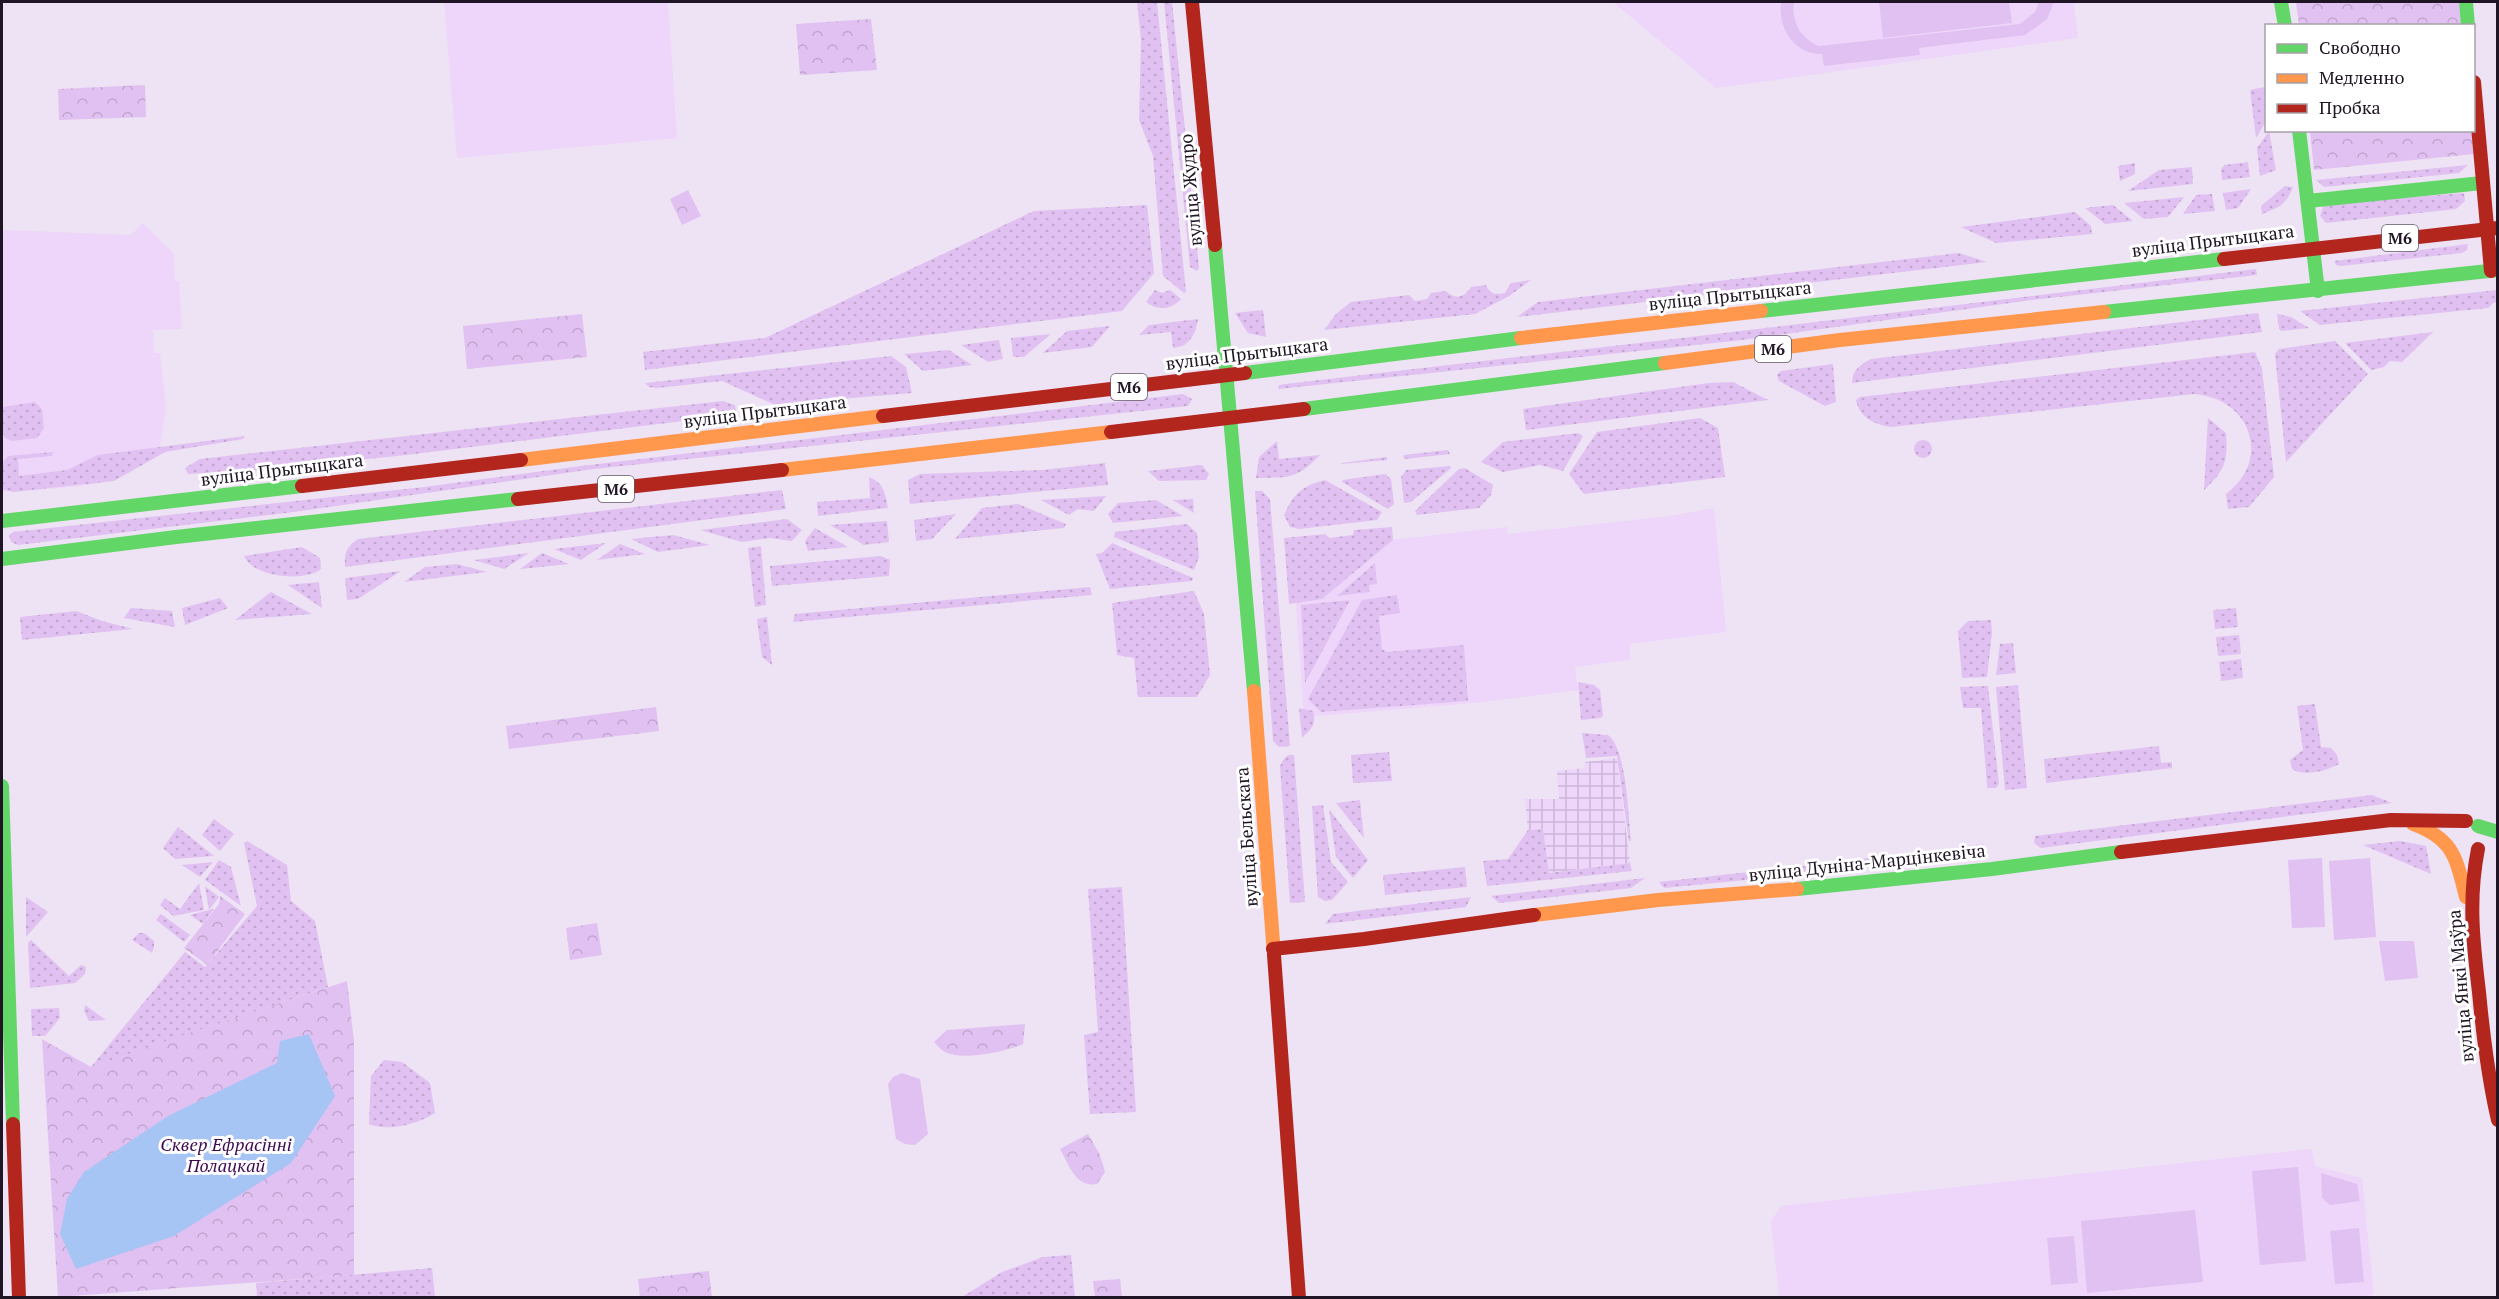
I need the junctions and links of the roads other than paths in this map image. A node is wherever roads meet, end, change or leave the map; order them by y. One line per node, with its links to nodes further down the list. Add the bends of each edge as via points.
1 (1192, 2): 14 (main road, вуліца Жудро)
2 (2281, 2): 4 (main road)
3 (2466, 2): 5 (main road)
4 (2285, 24)
5 (2468, 24)
6 (2475, 95): 8 (main road)
7 (2299, 132): 9 (main road)
8 (2482, 183): 9 (main road); 10 (main road)
9 (2308, 201): 11 (main road)
10 (2492, 228): 11 (main road, вуліца Прытыцкага / М6); 12 (main road)
11 (2314, 247): 13 (main road); 14 (main road, вуліца Прытыцкага / М6)
12 (2494, 271): 13 (main road, М6)
13 (2318, 291): 15 (main road, М6, via 1840,340)
14 (1227, 375): 15 (main road, вуліца Бельскага); 16 (main road, вуліца Прытыцкага / М6)
15 (1230, 418): 17 (main road, М6); 25 (main road, вуліца Бельскага)
16 (2, 521)
17 (2, 559)
18 (2, 786): 27 (main road)
19 (2391, 820): 20 (main road, вуліца Дуніна-Марцінкевіча); 22 (main road, via 2437,833); 25 (main road, вуліца Дуніна-Марцінкевіча, via 1992,869 1658,900)
20 (2472, 823): 21 (main road, вуліца Дуніна-Марцінкевіча); 22 (main road, via 2457,823 2451,831); 23 (main road, via 2483,836)
21 (2498, 832)
22 (2452, 847): 23 (main road, via 2465,854); 24 (main road)
23 (2483, 850): 24 (main road, вуліца Янкі Маўра, via 2472,880)
24 (2471, 918): 26 (main road, вуліца Янкі Маўра, via 2487,1072)
25 (1273, 949): 28 (main road, вуліца Бельскага)
26 (2498, 1120)
27 (19, 1298)
28 (1299, 1298)

